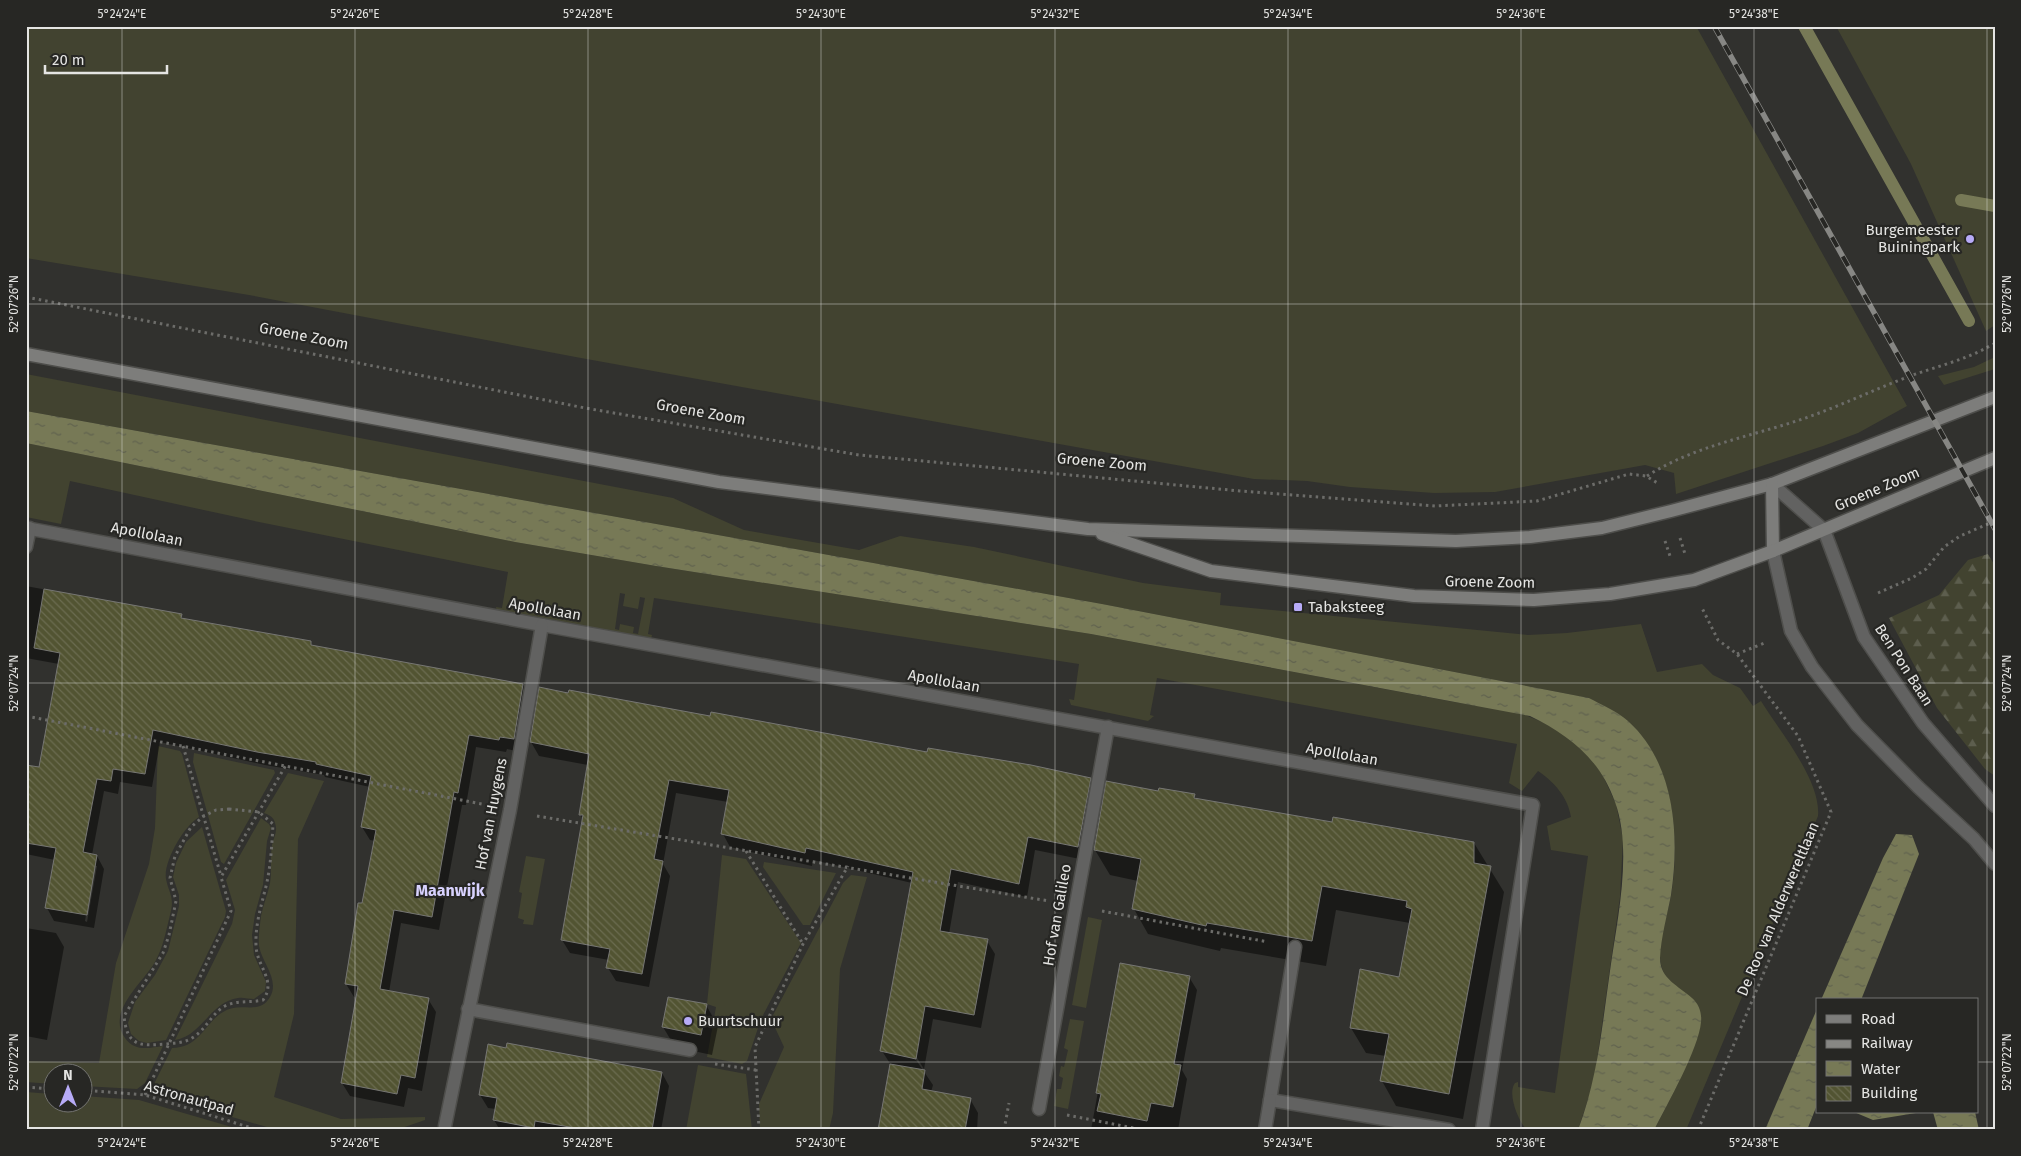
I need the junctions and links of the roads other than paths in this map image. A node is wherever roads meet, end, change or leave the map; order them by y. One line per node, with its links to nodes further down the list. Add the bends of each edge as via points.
1 (26, 354): 6 (main road, Groene Zoom, via 719,482)
2 (1995, 397): 4 (main road, Groene Zoom)
3 (1995, 458): 7 (main road, Groene Zoom)
4 (1772, 484): 6 (main road, Groene Zoom, via 1602,528 1530,537 1456,540); 7 (street, Ben Pon Baan); 9 (main road)
5 (28, 528): 8 (street); 10 (street, Apollolaan)
6 (1088, 529): 9 (main road, Groene Zoom, via 1211,570 1414,596 1534,600 1610,594 1694,580)
7 (1824, 530): 9 (main road, Groene Zoom); 12 (street, Ben Pon Baan, via 1864,637 1923,723)
8 (26, 547)
9 (1773, 552): 13 (street, via 1791,631 1812,667 1857,725 1974,839)
10 (542, 625): 11 (street, Apollolaan); 15 (street, Hof van Huygens, via 510,810)
11 (1108, 727): 18 (street, Hof van Galileo); 22 (street, Apollolaan, via 1533,805)
12 (1995, 806)
13 (1995, 864)
14 (1295, 947): 17 (street)
15 (468, 1009): 16 (street); 19 (street, Hof van Huygens)
16 (690, 1050)
17 (1270, 1100): 20 (street); 21 (street)
18 (1039, 1109)
19 (445, 1126)
20 (1265, 1130)
21 (1449, 1130)
22 (1482, 1130)

